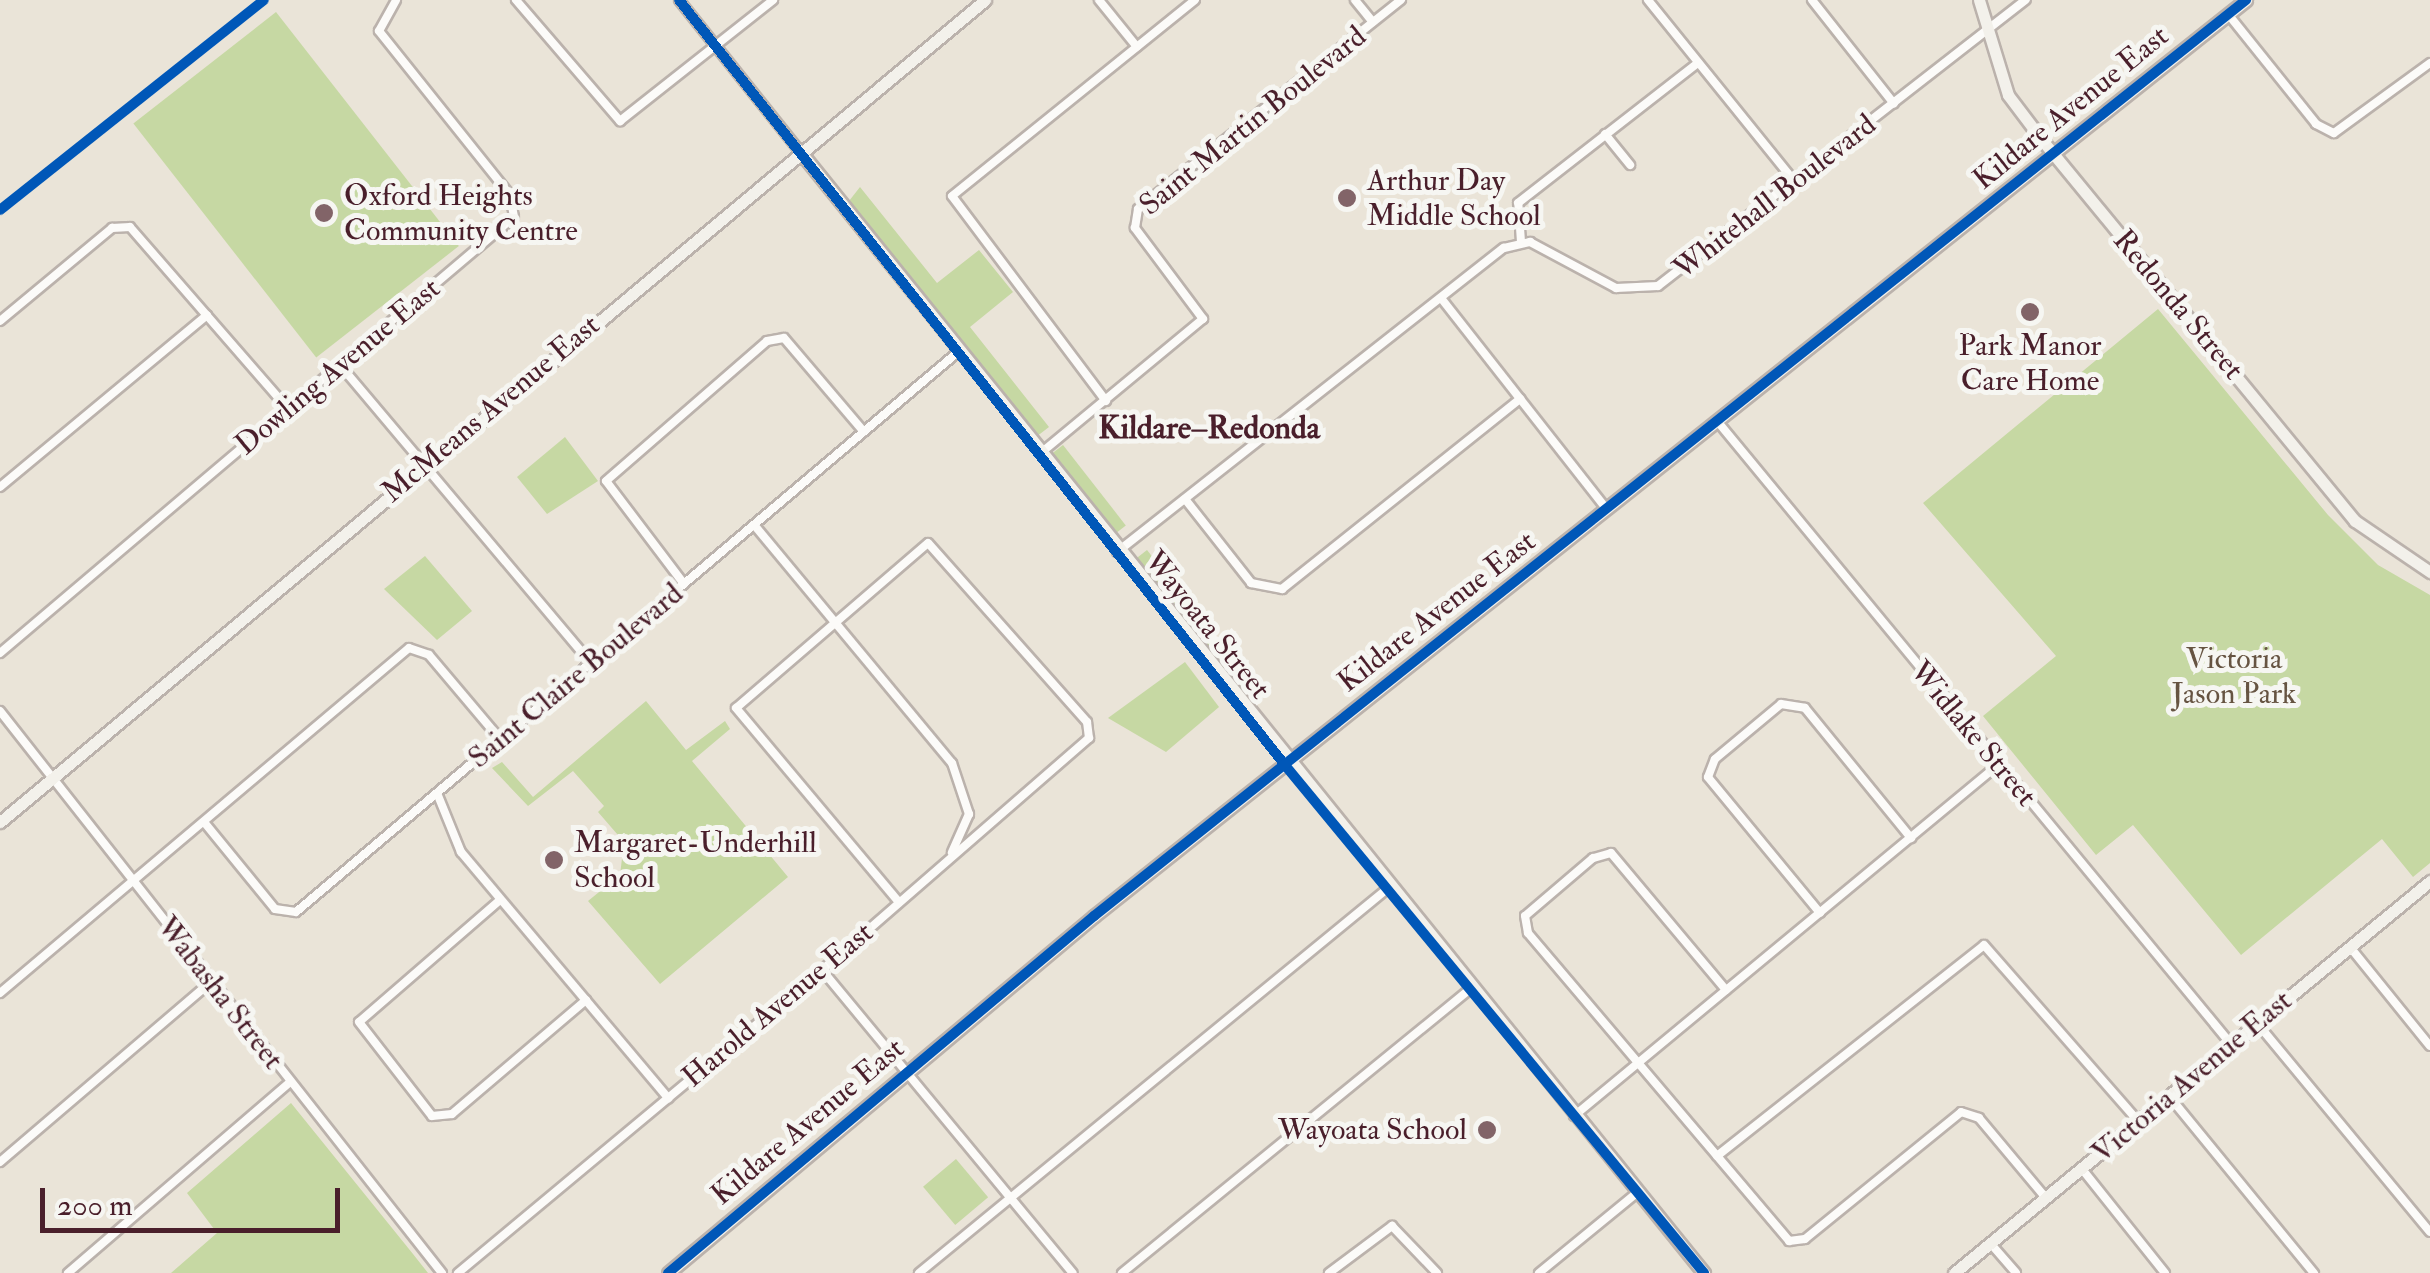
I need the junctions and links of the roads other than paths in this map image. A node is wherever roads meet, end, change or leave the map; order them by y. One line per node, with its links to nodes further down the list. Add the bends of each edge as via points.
1 (396, 0): 33 (street, Dowling Avenue East, via 379,31 510,195 514,217)
2 (516, 0): 18 (street, via 614,120 629,118)
3 (680, 0): 18 (street, Wayoata Street)
4 (774, 0): 18 (street)
5 (986, 0): 24 (street, McMeans Avenue East)
6 (1099, 0): 19 (street)
7 (1195, 0): 19 (street)
8 (1356, 0): 16 (street)
9 (1401, 0): 16 (street, Saint Martin Boulevard)
10 (1648, 0): 20 (street)
11 (1812, 0): 22 (street)
12 (1978, 0): 17 (street, Redonda Street)
13 (2026, 0): 17 (street, Whitehall Boulevard)
14 (2246, 0): 15 (street, Kildare Avenue East)
15 (2228, 14): 21 (street, via 2334,133); 25 (street, Kildare Avenue East)
16 (1373, 22): 35 (street, Saint Martin Boulevard, via 1138,209 1135,228 1202,319)
17 (1986, 32): 22 (street, Whitehall Boulevard); 25 (street, Redonda Street, via 2008,95)
18 (716, 46): 24 (street, Wayoata Street)
19 (1137, 46): 35 (street, via 952,196)
20 (1698, 62): 23 (street); 27 (street)
21 (2430, 62)
22 (1894, 104): 27 (street, Whitehall Boulevard)
23 (1606, 134): 26 (street); 28 (street, via 1518,203)
24 (798, 149): 32 (street, Wayoata Street); 40 (street, McMeans Avenue East)
25 (2054, 154): 37 (street, Kildare Avenue East); 46 (street, Redonda Street, via 2355,520)
26 (1630, 165)
27 (1795, 182): 28 (street, Whitehall Boulevard, via 1676,277 1641,290 1616,288)
28 (1521, 242): 29 (street)
29 (1441, 298): 34 (street); 42 (street)
30 (207, 315): 31 (street, via 122,225); 36 (street); 41 (street)
31 (0, 321)
32 (958, 352): 38 (street, Saint Claire Boulevard); 39 (street, Wayoata Street)
33 (340, 365): 36 (street, Dowling Avenue East); 40 (street)
34 (1520, 399): 42 (street, via 1282,589 1250,583); 43 (street)
35 (1106, 401): 39 (street, Saint Martin Boulevard)
36 (288, 409): 49 (street, Dowling Avenue East)
37 (1718, 422): 43 (street, Kildare Avenue East); 54 (street, Widlake Street)
38 (864, 432): 44 (street, Saint Claire Boulevard); 47 (street, via 784,338 753,353 606,481)
39 (1039, 454): 45 (street, Wayoata Street)
40 (425, 466): 50 (street); 55 (street, McMeans Avenue East)
41 (0, 487)
42 (1185, 499): 45 (street)
43 (1607, 510): 53 (street, Kildare Avenue East)
44 (755, 526): 47 (street, Saint Claire Boulevard); 48 (street)
45 (1116, 552): 53 (street, Wayoata Street)
46 (2430, 572)
47 (684, 584): 50 (street, Saint Claire Boulevard)
48 (832, 618): 60 (street, via 966,789 970,814); 60 (street, Harold Avenue East, via 917,546 938,547 1091,730); 65 (street, via 736,708)
49 (0, 653)
50 (591, 662): 52 (street, Saint Claire Boulevard)
51 (0, 711): 55 (street, Wabasha Street)
52 (500, 739): 56 (street, Saint Claire Boulevard); 58 (street, via 429,655 409,648)
53 (1284, 764): 63 (street, Wayoata Street); 78 (street, Kildare Avenue East)
54 (1998, 765): 59 (street); 75 (street, Widlake Street)
55 (53, 780): 57 (street, McMeans Avenue East); 61 (street, Wabasha Street)
56 (437, 792): 58 (street, Saint Claire Boulevard, via 284,914); 64 (street, via 461,852)
57 (0, 822)
58 (204, 822): 61 (street)
59 (1911, 838): 66 (street); 66 (street, via 1805,708 1782,704 1715,759 1708,776)
60 (946, 862): 65 (street, Harold Avenue East)
61 (131, 880): 69 (street, Wabasha Street); 72 (street)
62 (2430, 881): 67 (street, Victoria Avenue East)
63 (1386, 889): 70 (street, Wayoata Street); 88 (street)
64 (500, 900): 73 (street); 73 (street, via 359,1022 432,1116 452,1114)
65 (899, 902): 68 (street, Harold Avenue East)
66 (1820, 913): 71 (street)
67 (2350, 947): 74 (street, Victoria Avenue East); 76 (street)
68 (822, 970): 78 (street); 81 (street, Harold Avenue East)
69 (211, 982): 79 (street, Wabasha Street); 85 (street)
70 (1470, 989): 82 (street, Wayoata Street); 98 (street)
71 (1726, 990): 77 (street); 77 (street, via 1611,853 1536,903 1528,933)
72 (0, 993)
73 (586, 1000): 81 (street)
74 (2257, 1023): 75 (street, Victoria Avenue East); 90 (street)
75 (2231, 1044): 80 (street, Victoria Avenue East)
76 (2430, 1046)
77 (1638, 1063): 82 (street); 84 (street)
78 (907, 1071): 88 (street); 95 (street, Kildare Avenue East)
79 (290, 1082): 92 (street); 93 (street, Wabasha Street)
80 (2169, 1096): 83 (street, Victoria Avenue East); 106 (street)
81 (668, 1098): 94 (street, Harold Avenue East)
82 (1574, 1116): 87 (street, Wayoata Street)
83 (2139, 1122): 84 (street, via 1984,945); 86 (street, Victoria Avenue East)
84 (1716, 1156): 89 (street, via 1796,1243 1961,1112 1979,1118)
85 (0, 1162)
86 (2082, 1169): 89 (street, Victoria Avenue East); 105 (street)
87 (1638, 1192): 101 (street); 102 (street, Wayoata Street)
88 (1009, 1197): 96 (street); 97 (street)
89 (2046, 1198): 91 (street, Victoria Avenue East)
90 (2430, 1232)
91 (1992, 1244): 103 (street, Victoria Avenue East); 104 (street)
92 (68, 1273)
93 (442, 1273)
94 (458, 1273)
95 (668, 1273)
96 (919, 1273)
97 (1073, 1273)
98 (1122, 1273)
99 (1329, 1273): 100 (street, via 1392,1226)
100 (1438, 1273)
101 (1540, 1273)
102 (1704, 1273)
103 (1954, 1273)
104 (2016, 1273)
105 (2166, 1273)
106 (2314, 1273)

